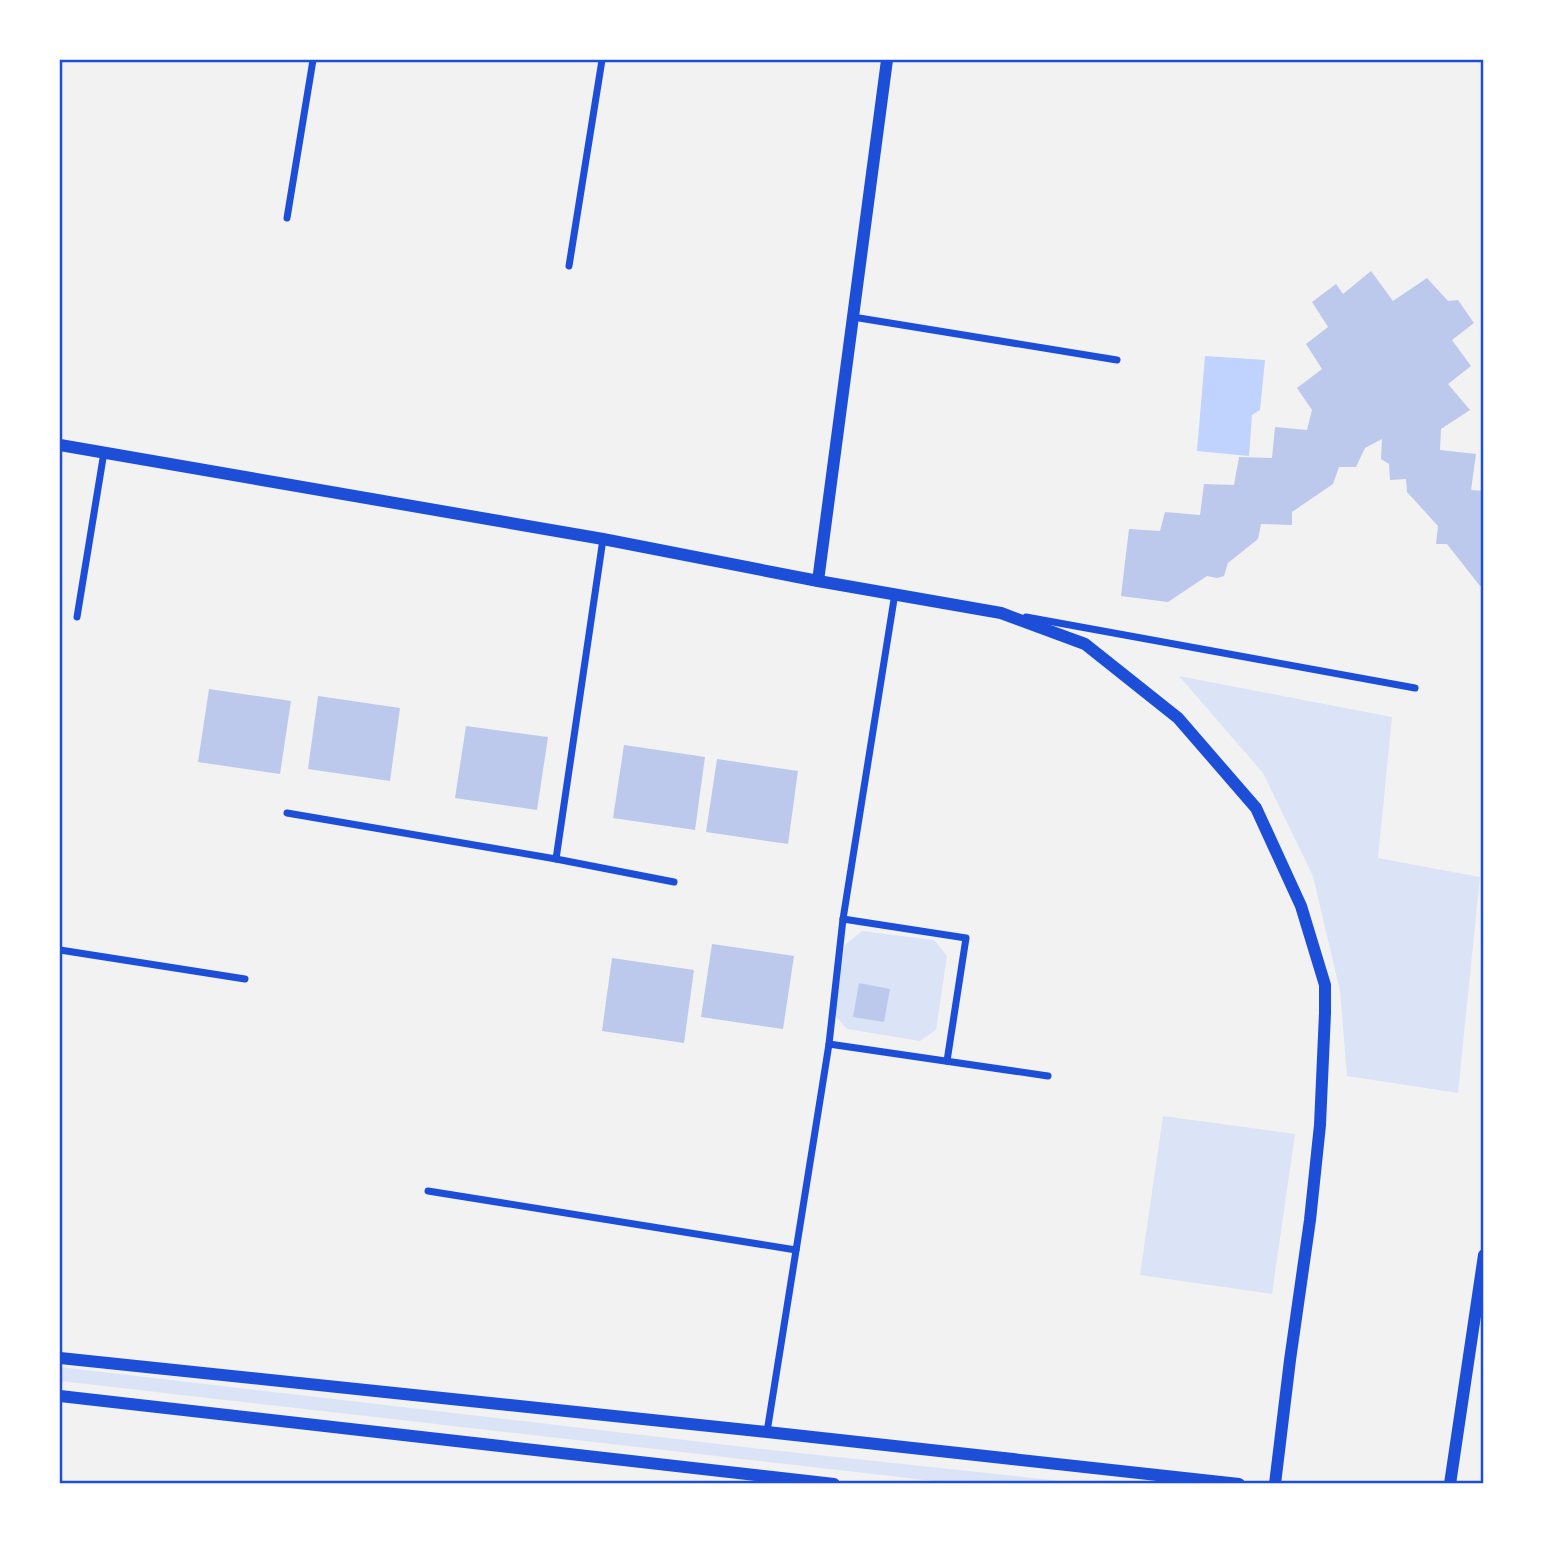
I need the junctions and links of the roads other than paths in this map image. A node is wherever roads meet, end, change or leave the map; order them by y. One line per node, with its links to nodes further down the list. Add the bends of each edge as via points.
1 (313, 60): 4 (street)
2 (602, 60): 5 (street)
3 (887, 60): 6 (street)
4 (287, 218)
5 (569, 265)
6 (852, 316): 7 (street); 11 (street)
7 (1117, 360)
8 (60, 444): 9 (street)
9 (104, 453): 10 (street); 14 (street)
10 (603, 539): 11 (street); 17 (street)
11 (818, 581): 12 (street)
12 (895, 593): 13 (street); 19 (street)
13 (1002, 612): 15 (street); 33 (street, via 1085,644 1178,718 1256,808 1301,906 1325,985 1324,1038 1310,1220)
14 (77, 618)
15 (1415, 688)
16 (287, 813): 17 (street)
17 (556, 859): 18 (street)
18 (674, 882)
19 (843, 919): 22 (street); 23 (street, via 966,937)
20 (60, 950): 21 (street)
21 (244, 979)
22 (829, 1044): 23 (street); 26 (street)
23 (947, 1061): 24 (street)
24 (1048, 1076)
25 (428, 1191): 26 (street)
26 (796, 1250): 30 (street)
27 (1483, 1255): 34 (street)
28 (60, 1358): 30 (street)
29 (60, 1396): 31 (street)
30 (767, 1432): 32 (street)
31 (834, 1483)
32 (1239, 1483)
33 (1275, 1483)
34 (1450, 1483)

